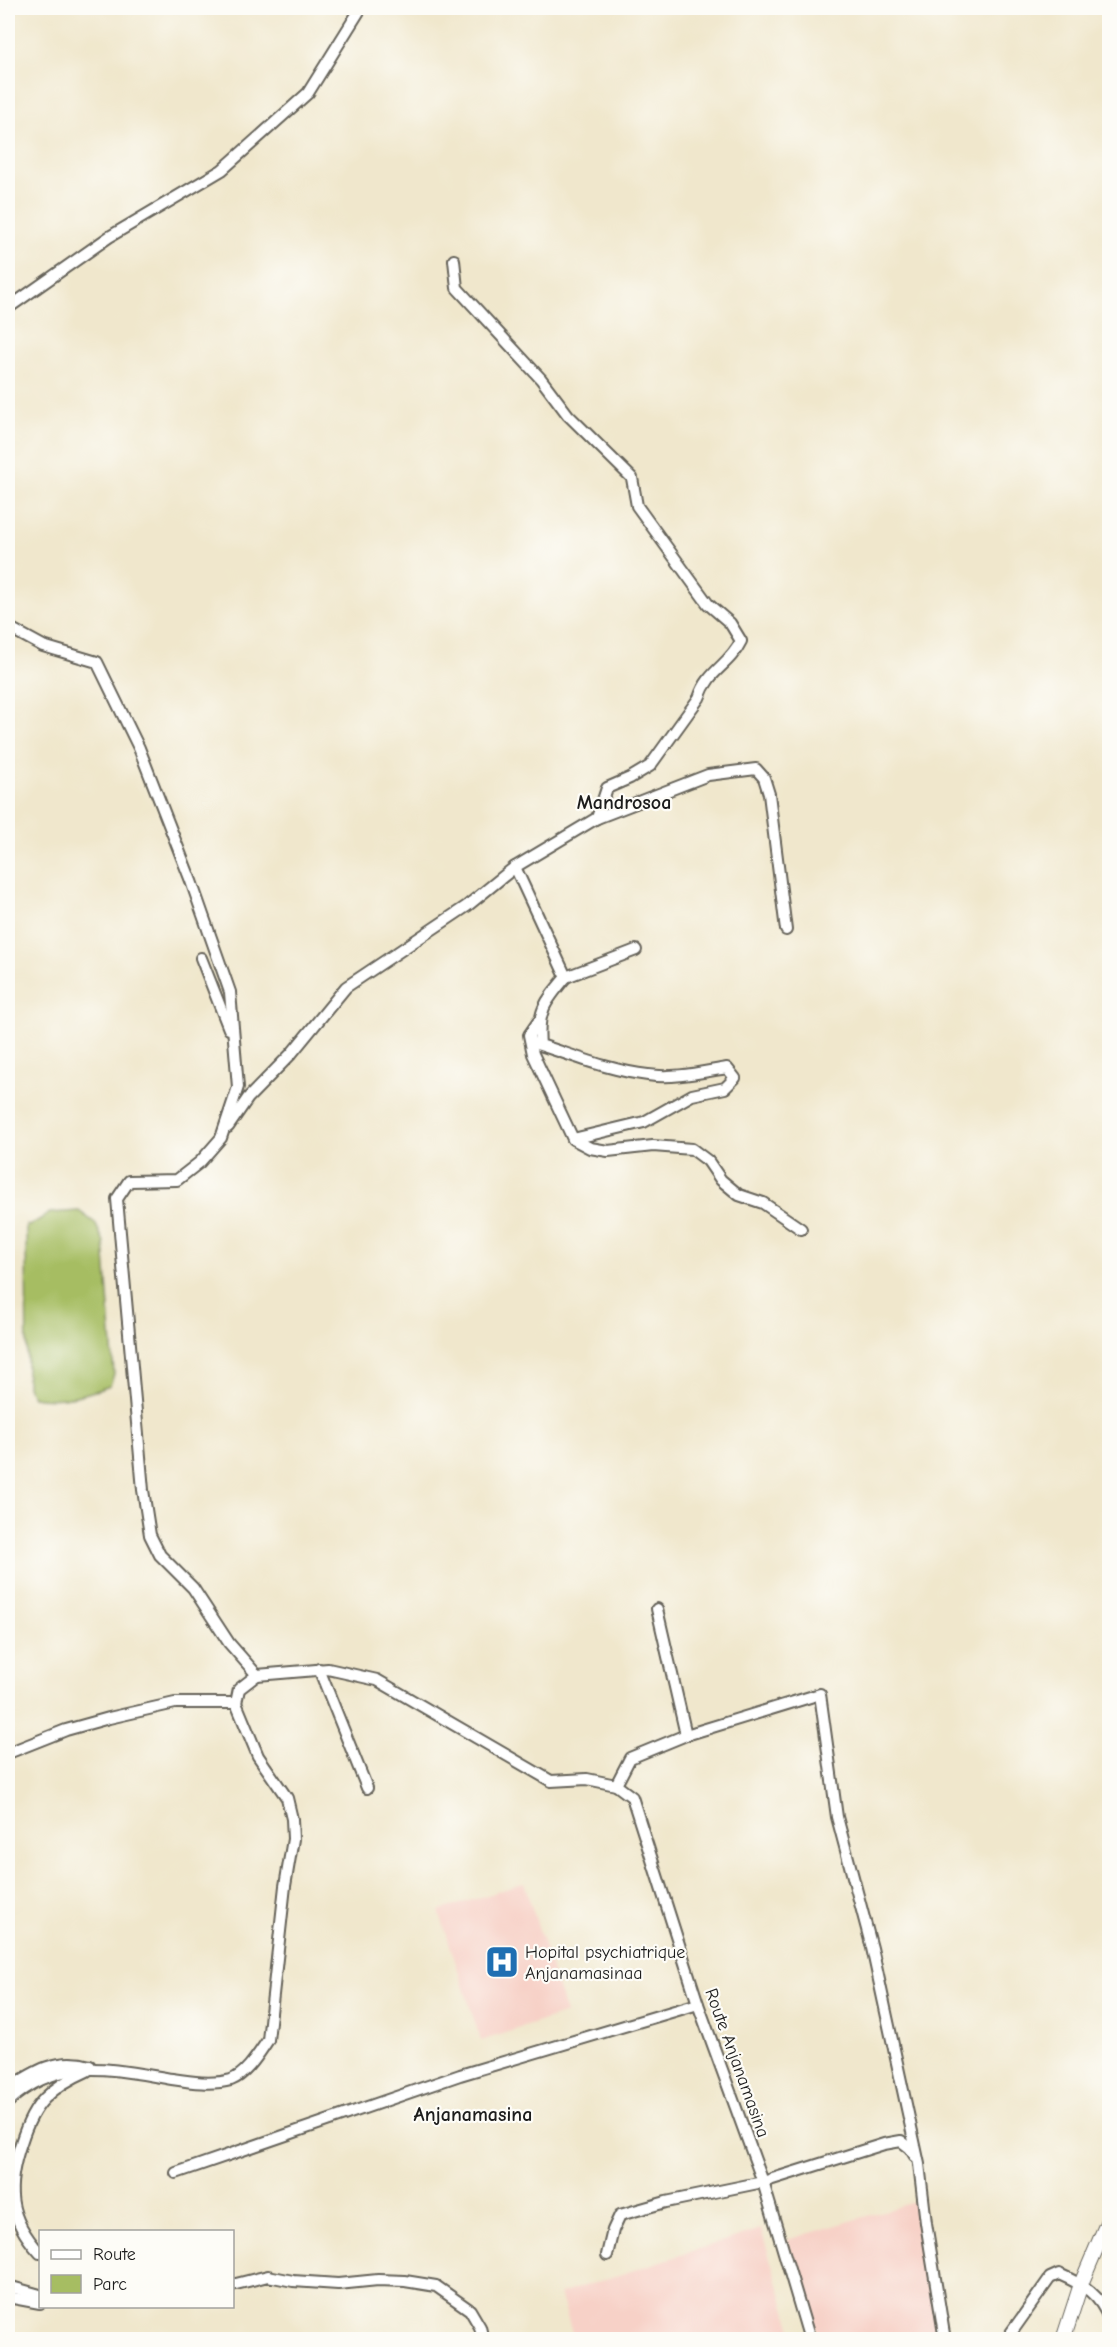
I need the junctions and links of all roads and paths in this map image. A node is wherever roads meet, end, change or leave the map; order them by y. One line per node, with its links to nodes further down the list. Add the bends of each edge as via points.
1 (361, 8): 3 (street, via 308,93 222,170 110,237)
2 (454, 260): 5 (street, via 457,288 541,379 568,415 632,478 637,506 708,604 730,623 741,641 734,656 714,671 650,766 607,788)
3 (8, 308)
4 (8, 627): 12 (street, via 43,646 97,662 139,748 191,881 230,992)
5 (597, 818): 6 (street); 7 (street, via 708,775 756,769 769,794)
6 (515, 867): 10 (street); 13 (street, via 467,906 346,987 291,1054 248,1098)
7 (786, 930)
8 (636, 950): 10 (street)
9 (201, 958): 12 (street)
10 (566, 977): 11 (street, via 549,998)
11 (538, 1022): 14 (street, via 529,1035 533,1054); 14 (street, via 540,1045 601,1065 649,1076 727,1068 735,1078 725,1088 692,1095 644,1122)
12 (233, 1038): 13 (street, via 238,1087)
13 (221, 1138): 18 (street, via 177,1180 129,1181 117,1198 150,1535 160,1556 193,1588)
14 (573, 1139): 15 (street, via 608,1151 653,1146 692,1149 739,1195 763,1203)
15 (801, 1229)
16 (657, 1609): 20 (street)
17 (319, 1669): 18 (street); 22 (street, via 377,1680 550,1781 587,1779); 23 (street)
18 (257, 1675): 19 (street, via 239,1689)
19 (236, 1703): 21 (street, via 164,1705 66,1730); 25 (street, via 258,1756 287,1798 292,1820 293,1839 268,2040 254,2061 233,2079 212,2083)
20 (686, 1735): 22 (street, via 630,1758); 28 (street, via 820,1694 837,1817 872,1948)
21 (8, 1753)
22 (616, 1785): 24 (street, Route Anjanamasina, via 632,1797)
23 (367, 1788)
24 (698, 2004): 29 (street, via 460,2075); 30 (street, Route Anjanamasina)
25 (96, 2068): 26 (street, via 63,2062 39,2069); 27 (street, via 67,2070); 31 (street, via 66,2080 35,2111 12,2169)
26 (8, 2089)
27 (8, 2102)
28 (919, 2164): 30 (street, via 901,2141); 44 (street)
29 (176, 2173)
30 (763, 2182): 34 (street, via 620,2215); 43 (street, Route Anjanamasina)
31 (11, 2211): 33 (street)
32 (1110, 2216): 36 (main road)
33 (39, 2252)
34 (608, 2255)
35 (234, 2284): 42 (street, via 268,2276 293,2282 387,2280 436,2286 470,2310)
36 (1081, 2284): 41 (street, via 1103,2304); 45 (street, via 1059,2274 1050,2278); 46 (main road)
37 (8, 2286): 38 (street)
38 (39, 2295)
39 (8, 2297): 40 (street)
40 (39, 2303)
41 (1110, 2321)
42 (483, 2340)
43 (810, 2340)
44 (945, 2340)
45 (1006, 2340)
46 (1063, 2340)

